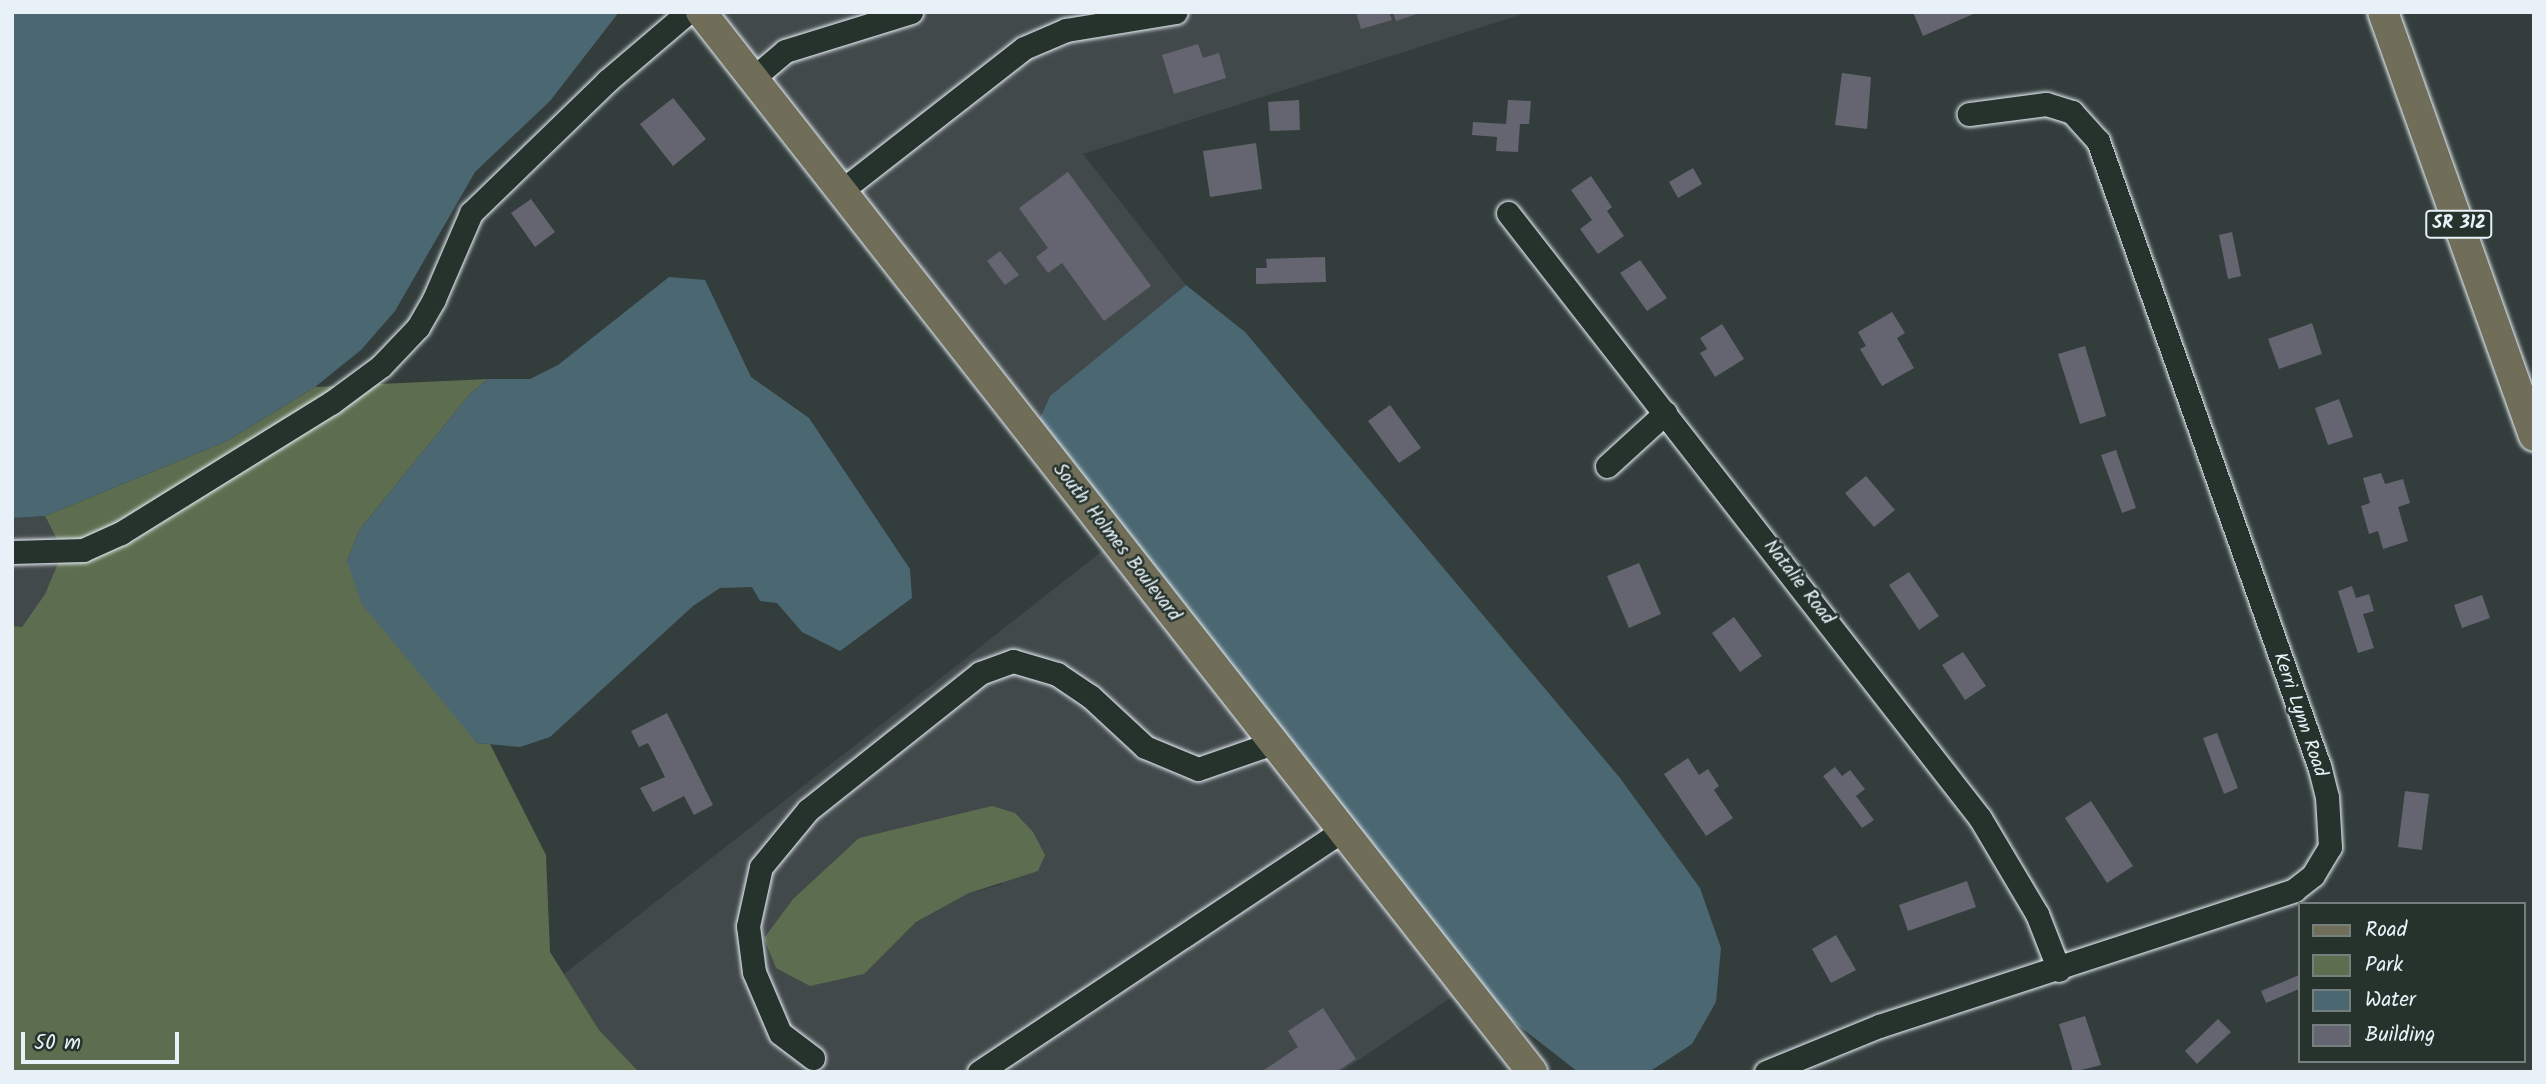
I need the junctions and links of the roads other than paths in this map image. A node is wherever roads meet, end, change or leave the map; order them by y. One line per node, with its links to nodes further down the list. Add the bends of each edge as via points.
1 (688, 12): 14 (street, via 607,81 471,213 423,317 381,366 331,403 121,533 83,550)
2 (701, 12): 7 (main road, South Holmes Boulevard)
3 (911, 12): 7 (street, via 785,51)
4 (1176, 12): 6 (street)
5 (2383, 12): 12 (main road, SR 312)
6 (1140, 15): 9 (street, via 1066,30 1024,48)
7 (752, 79): 9 (main road, South Holmes Boulevard)
8 (1969, 114): 17 (street, Kerri Lynn Road, via 2046,104 2072,112 2098,141 2319,766 2331,829 2323,862 2294,890)
9 (841, 191): 15 (main road, South Holmes Boulevard)
10 (1508, 213): 11 (street, Natalie Road)
11 (1665, 413): 13 (street); 17 (street, Natalie Road, via 1980,818 2037,914)
12 (2534, 436)
13 (1607, 466)
14 (12, 552)
15 (1273, 743): 16 (main road, South Holmes Boulevard); 18 (street, via 1198,769 1145,747 1090,696 1057,674 1013,661 980,673 808,810 761,867 748,926 754,972 780,1034)
16 (1342, 831): 19 (street); 20 (main road, South Holmes Boulevard)
17 (2059, 970): 21 (street, Kerri Lynn Road, via 1879,1026)
18 (813, 1058)
19 (979, 1072)
20 (1532, 1072)
21 (1766, 1072)

